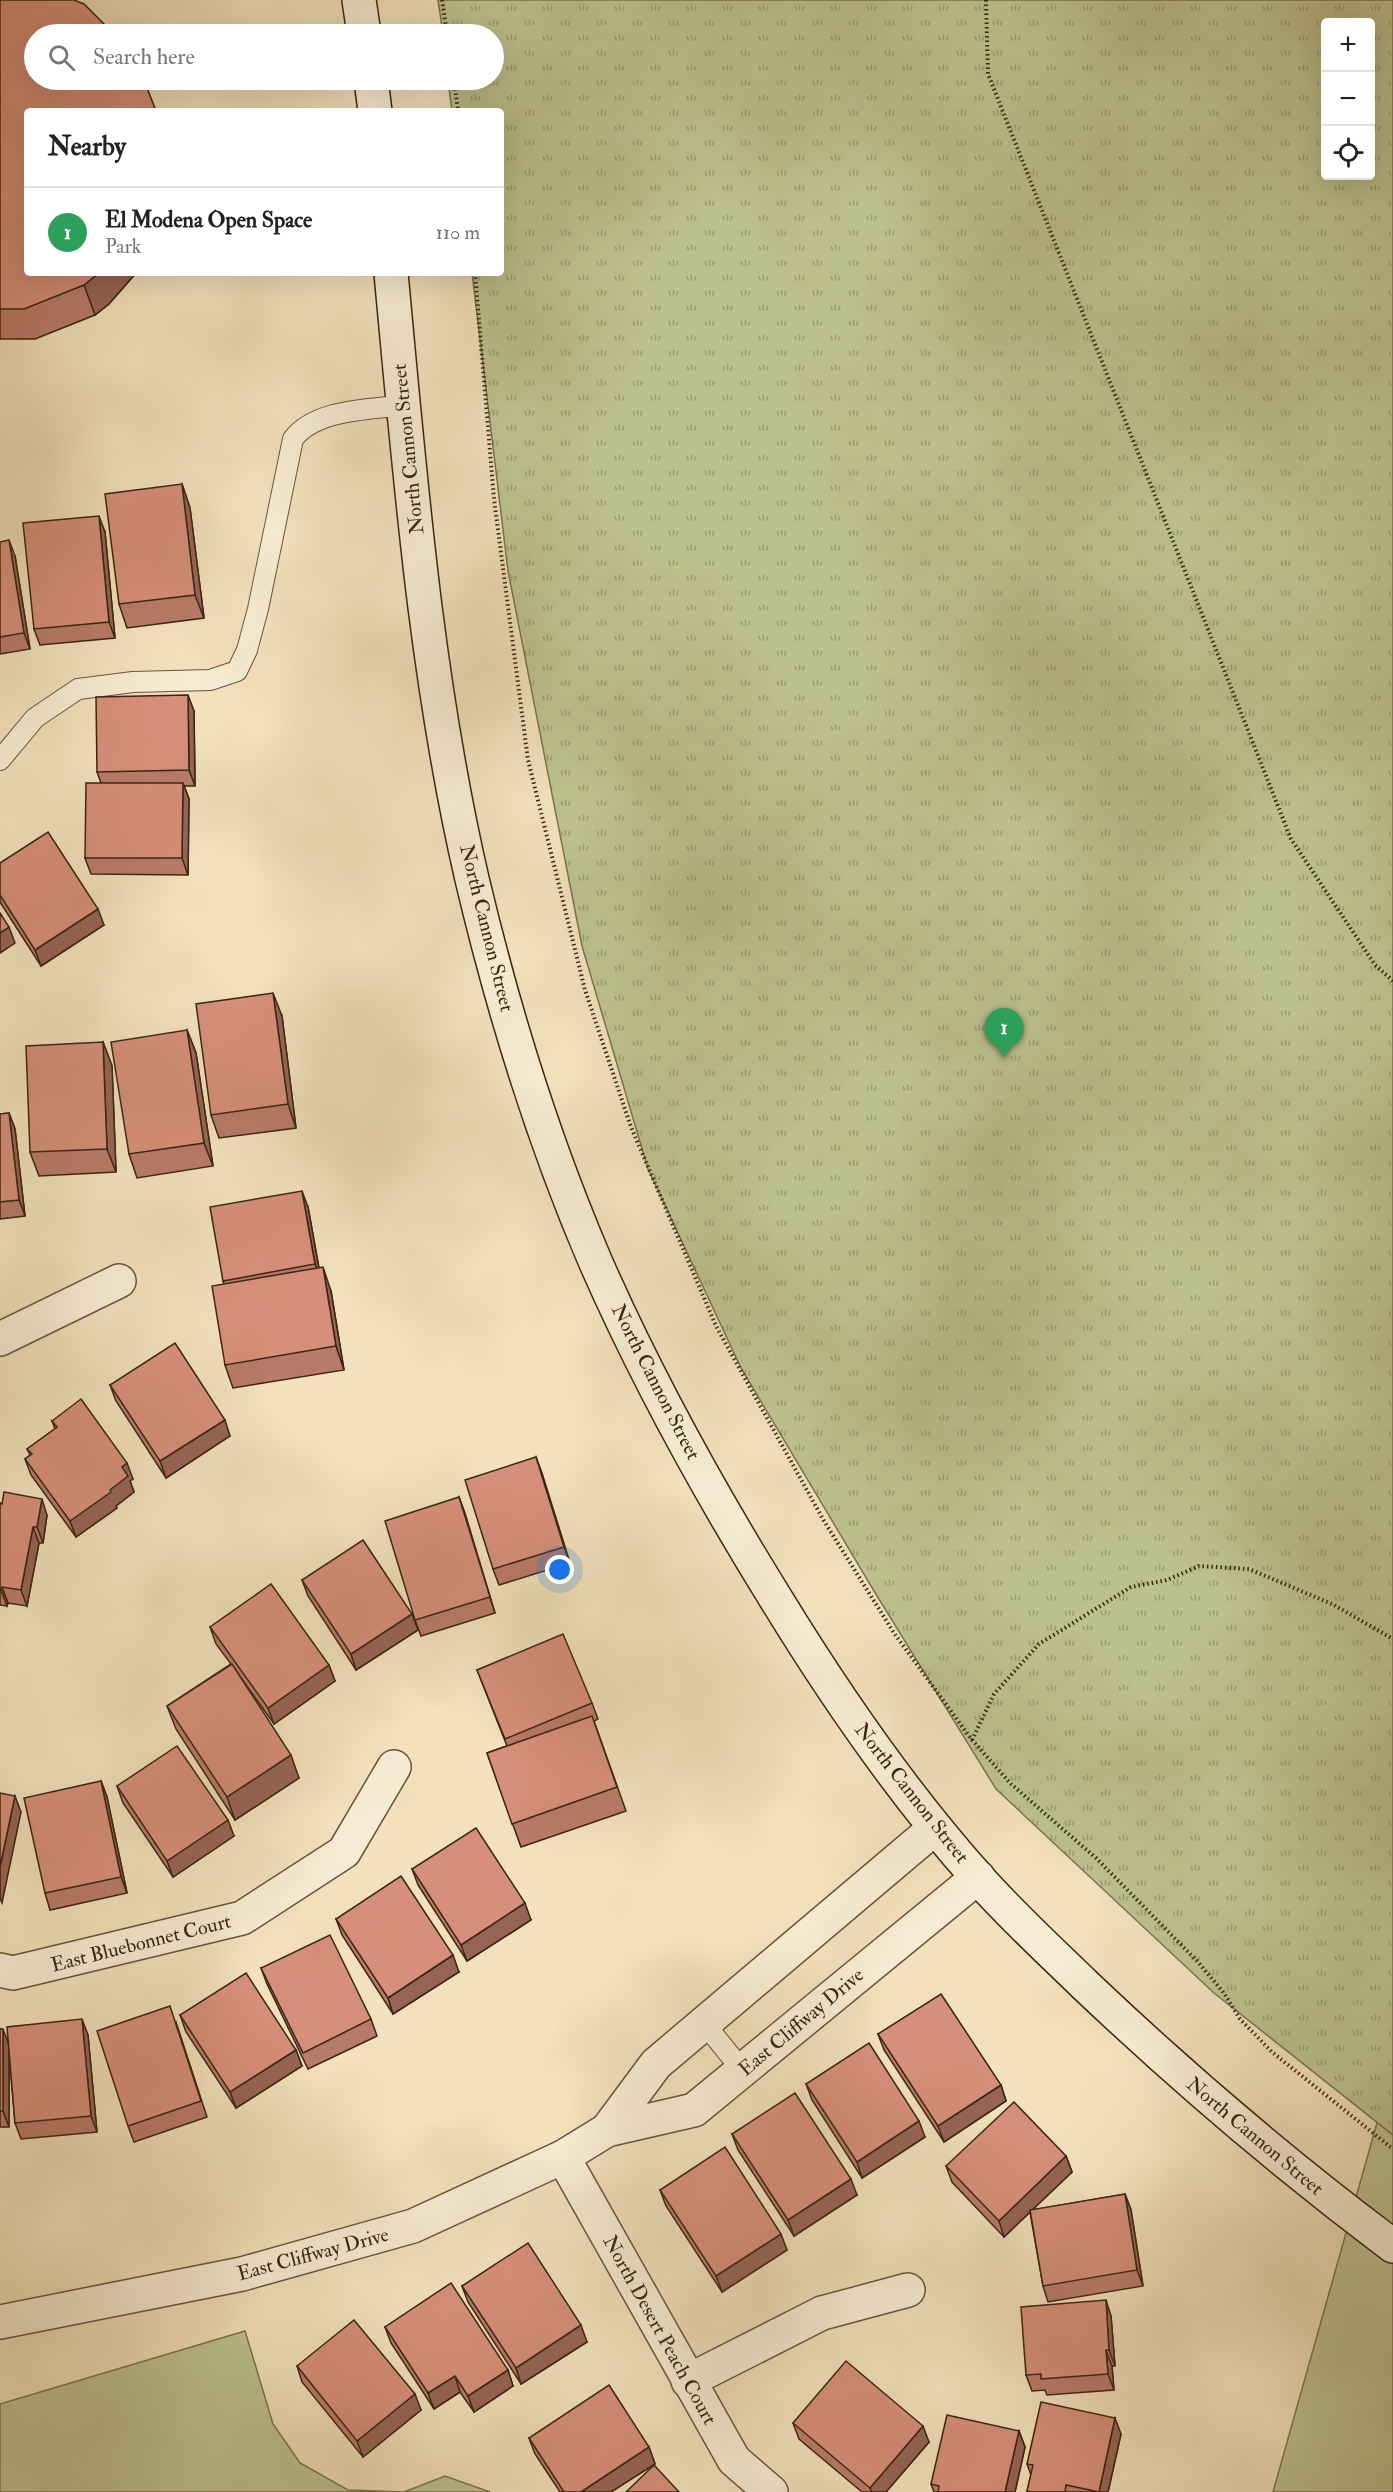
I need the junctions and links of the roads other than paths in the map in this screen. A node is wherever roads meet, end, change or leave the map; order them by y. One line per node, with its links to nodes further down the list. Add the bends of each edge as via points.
1 (359, 0): 2 (street)
2 (363, 24)
3 (372, 90): 4 (street)
4 (375, 108)
5 (391, 276): 6 (street, North Cannon Street)
6 (404, 405): 7 (lane, via 324,417 301,429 293,439 258,609 237,671 210,680 133,682 78,689 35,718); 11 (street, North Cannon Street, via 420,573 444,739 471,875 499,986 544,1130 596,1262 656,1388 733,1530 815,1662)
7 (0, 760)
8 (119, 1281): 9 (street)
9 (0, 1339)
10 (394, 1767): 13 (street, East Bluebonnet Court, via 344,1852 242,1918 13,1973)
11 (935, 1828): 12 (street, North Cannon Street); 14 (street, East Cliffway Drive)
12 (978, 1877): 15 (street, East Cliffway Drive); 18 (street, North Cannon Street, via 1014,1917 1160,2056 1310,2184)
13 (0, 1970)
14 (704, 2023): 15 (lane); 16 (street, East Cliffway Drive, via 656,2064)
15 (742, 2070): 16 (street, East Cliffway Drive, via 694,2110)
16 (607, 2130): 17 (street, East Cliffway Drive)
17 (564, 2157): 20 (street, East Cliffway Drive, via 413,2226 243,2274); 21 (street, North Desert Peach Court)
18 (1393, 2246)
19 (908, 2290): 21 (street, via 822,2313)
20 (0, 2322)
21 (688, 2381): 22 (street, North Desert Peach Court, via 734,2460)
22 (771, 2492)

